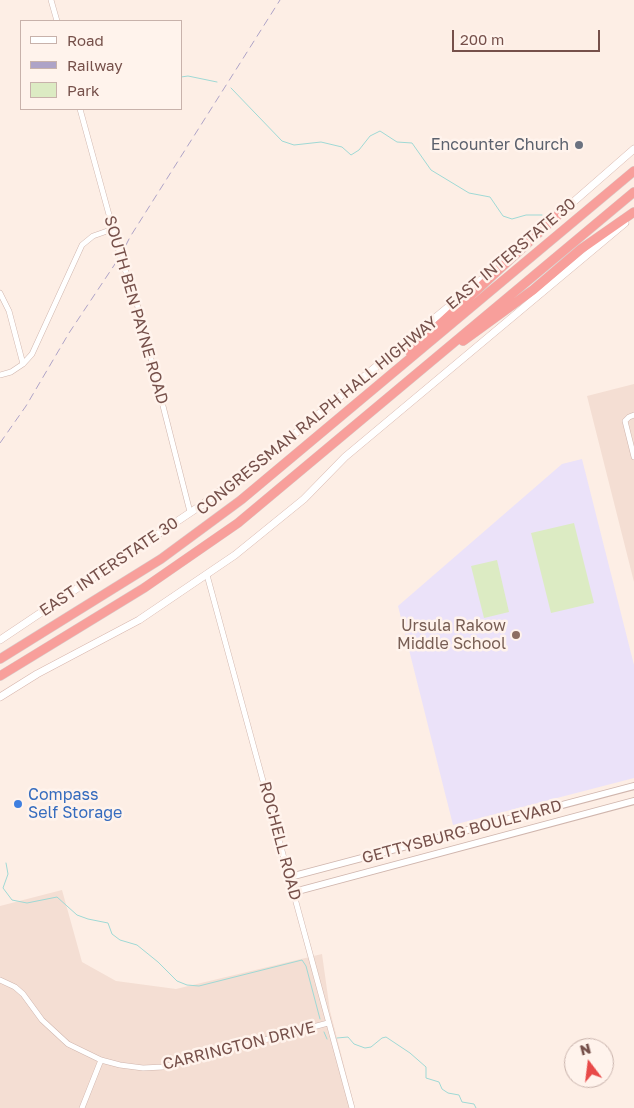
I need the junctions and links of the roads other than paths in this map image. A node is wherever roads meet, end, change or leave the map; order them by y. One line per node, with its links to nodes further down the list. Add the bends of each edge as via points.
1 (51, 0): 2 (street)
2 (57, 20)
3 (80, 110): 9 (street, SOUTH BEN PAYNE ROAD)
4 (634, 149): 8 (main road, EAST INTERSTATE 30)
5 (634, 171): 16 (highway, CONGRESSMAN RALPH HALL HIGHWAY)
6 (634, 192): 12 (highway, CONGRESSMAN RALPH HALL HIGHWAY)
7 (634, 214): 12 (highway, via 581,249 533,290); 18 (main road, via 345,457 291,510)
8 (558, 215): 16 (highway); 17 (main road, EAST INTERSTATE 30, via 301,430)
9 (113, 229): 11 (street, via 92,236 82,245 32,354); 17 (street, SOUTH BEN PAYNE ROAD, via 134,292)
10 (0, 294): 11 (street, via 9,310)
11 (23, 364): 13 (street)
12 (426, 366): 21 (highway, CONGRESSMAN RALPH HALL HIGHWAY, via 238,524 152,583)
13 (0, 375)
14 (634, 415): 15 (street, via 626,419)
15 (634, 457)
16 (286, 463): 20 (highway, CONGRESSMAN RALPH HALL HIGHWAY, via 160,559)
17 (190, 512): 19 (main road, EAST INTERSTATE 30)
18 (207, 575): 22 (main road, via 139,620); 25 (street, ROCHELL ROAD)
19 (0, 640)
20 (0, 659)
21 (0, 676)
22 (0, 697)
23 (634, 786): 25 (street, GETTYSBURG BOULEVARD)
24 (634, 801): 26 (street, GETTYSBURG BOULEVARD)
25 (290, 877): 26 (street, ROCHELL ROAD)
26 (294, 892): 28 (street, ROCHELL ROAD)
27 (0, 980): 29 (street, CARRINGTON DRIVE, via 23,994 42,1020 68,1044)
28 (328, 1023): 29 (street, CARRINGTON DRIVE, via 163,1067 135,1067); 31 (street, ROCHELL ROAD)
29 (101, 1060): 30 (street)
30 (82, 1108)
31 (352, 1108)

